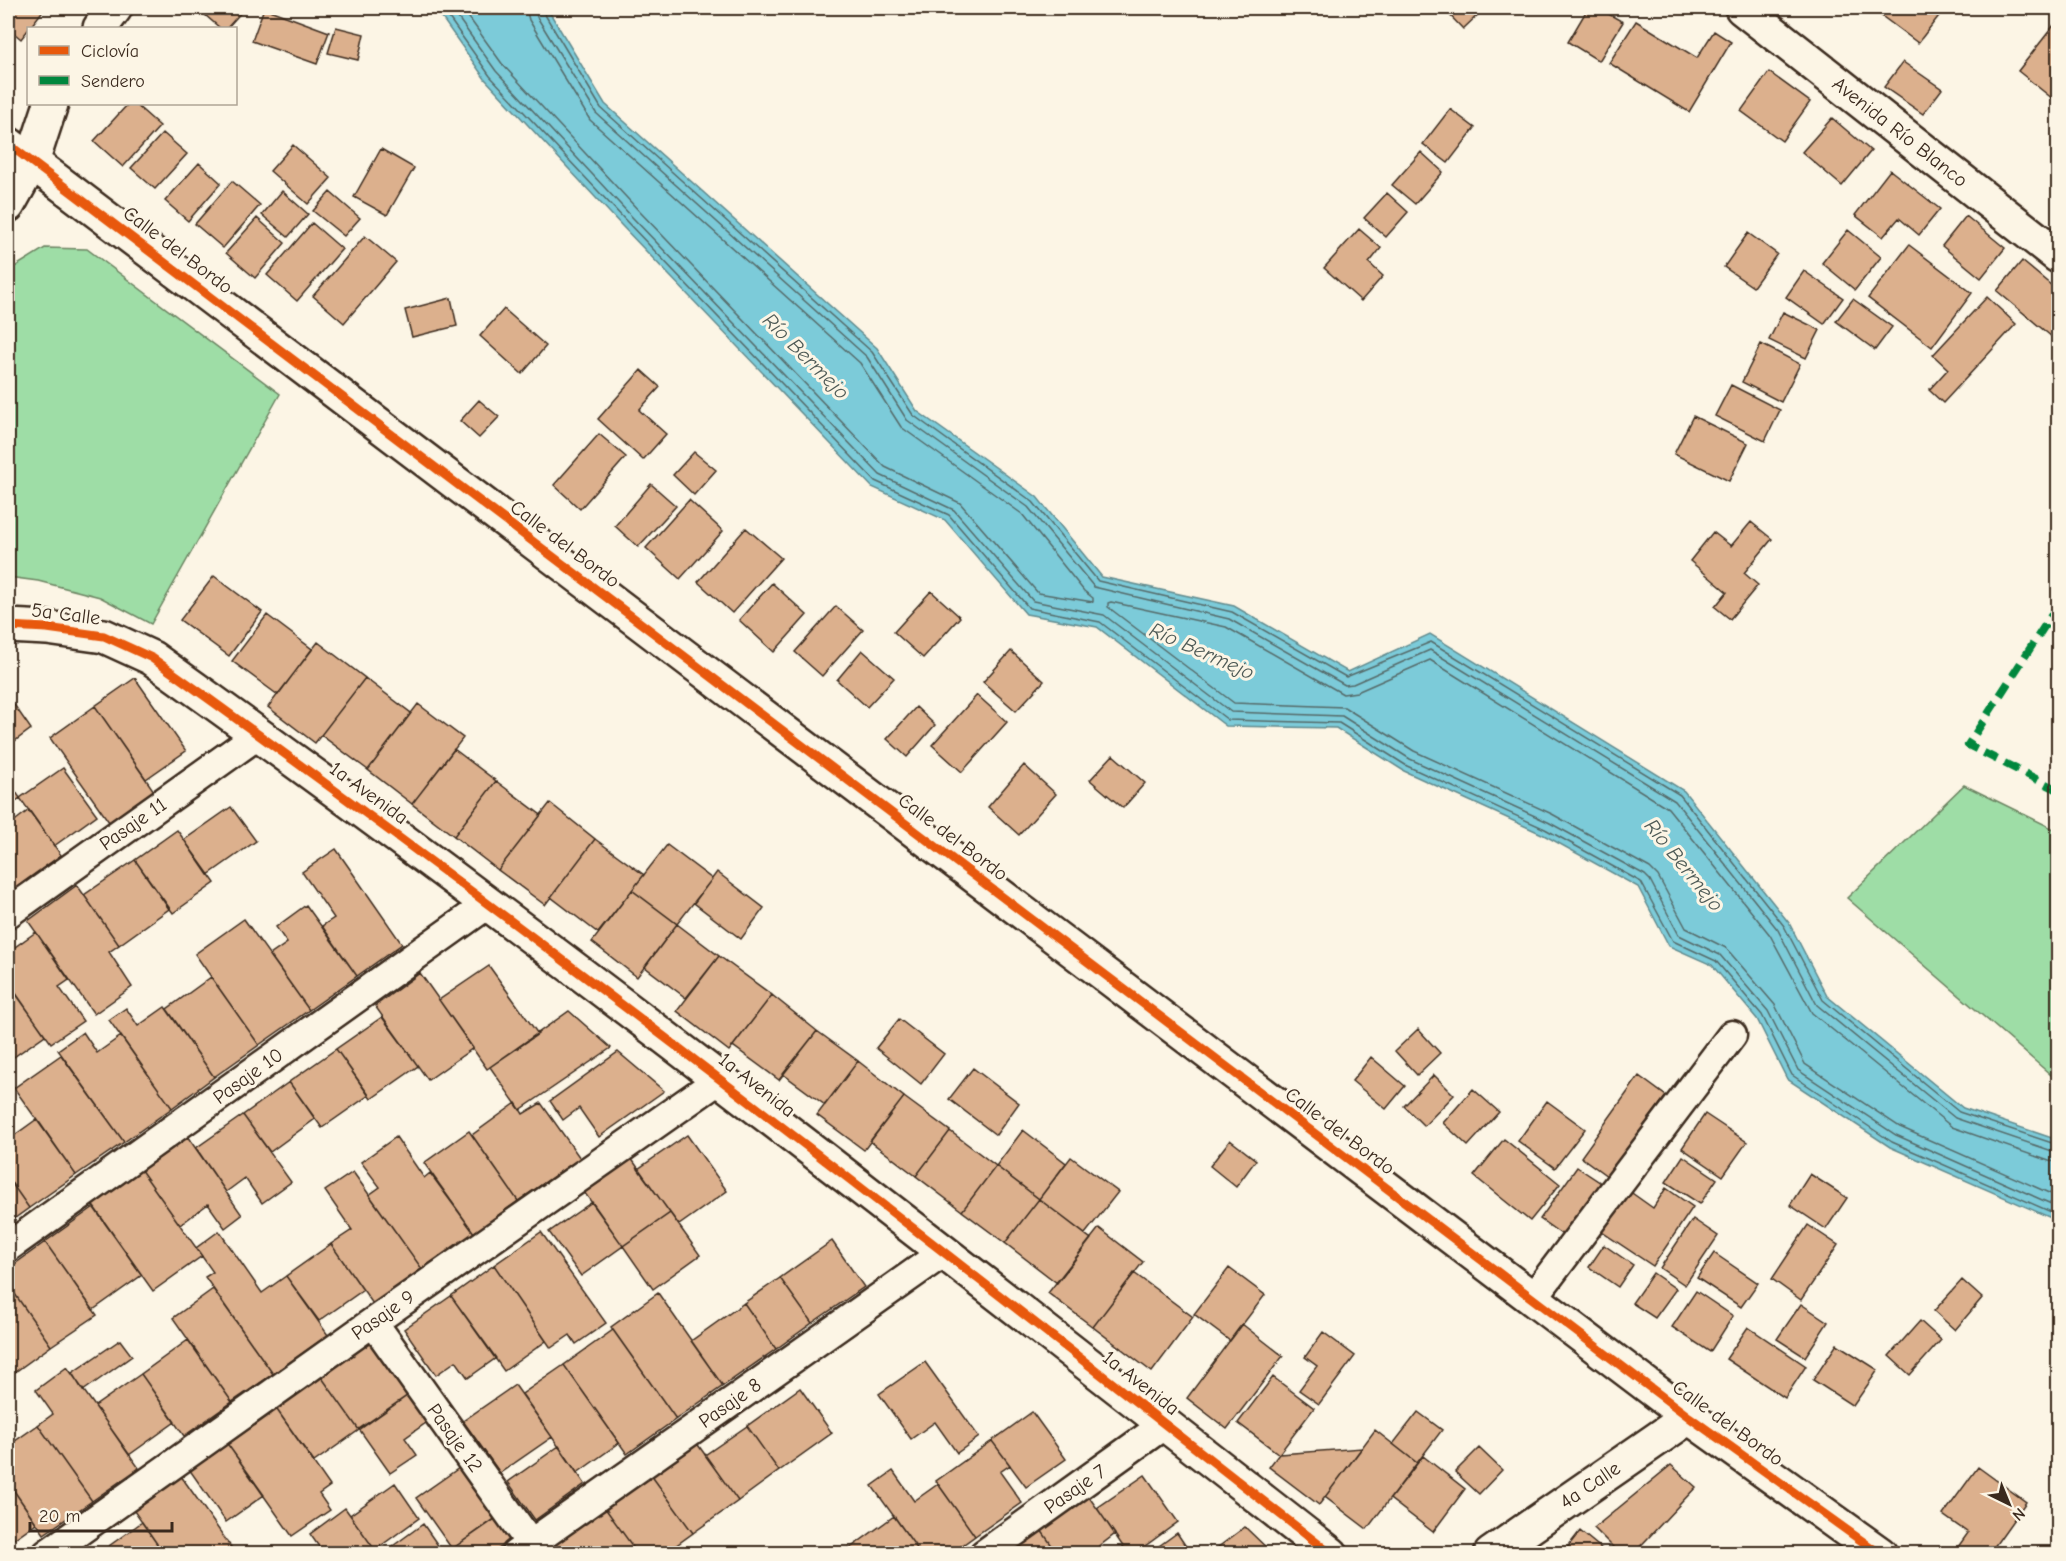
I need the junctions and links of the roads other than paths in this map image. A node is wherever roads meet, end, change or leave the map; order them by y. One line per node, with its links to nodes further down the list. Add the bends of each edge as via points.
1 (115, 8): 3 (street)
2 (1742, 8): 7 (street, Avenida Río Blanco)
3 (101, 27)
4 (50, 105): 5 (street)
5 (20, 153): 6 (street); 17 (street, Calle del Bordo)
6 (8, 205)
7 (2058, 256)
8 (8, 626): 9 (street, 5a Calle, via 104,636)
9 (152, 658): 10 (street, 1a Avenida)
10 (259, 734): 11 (street, 1a Avenida); 12 (lane, Pasaje 11)
11 (488, 904): 14 (street, 1a Avenida); 15 (lane, Pasaje 10)
12 (8, 913)
13 (1732, 1035): 17 (lane)
14 (720, 1079): 16 (street, 1a Avenida); 18 (lane, Pasaje 9)
15 (8, 1247)
16 (944, 1252): 20 (street, 1a Avenida); 21 (lane, Pasaje 8)
17 (1532, 1299): 19 (street, Calle del Bordo)
18 (372, 1322): 21 (lane, Pasaje 12); 22 (lane, Pasaje 9)
19 (1689, 1418): 25 (street, 4a Calle); 26 (street, Calle del Bordo)
20 (1165, 1424): 23 (lane, Pasaje 7); 24 (street, 1a Avenida)
21 (528, 1550)
22 (47, 1554)
23 (984, 1554)
24 (1331, 1554)
25 (1491, 1554)
26 (1880, 1554)

